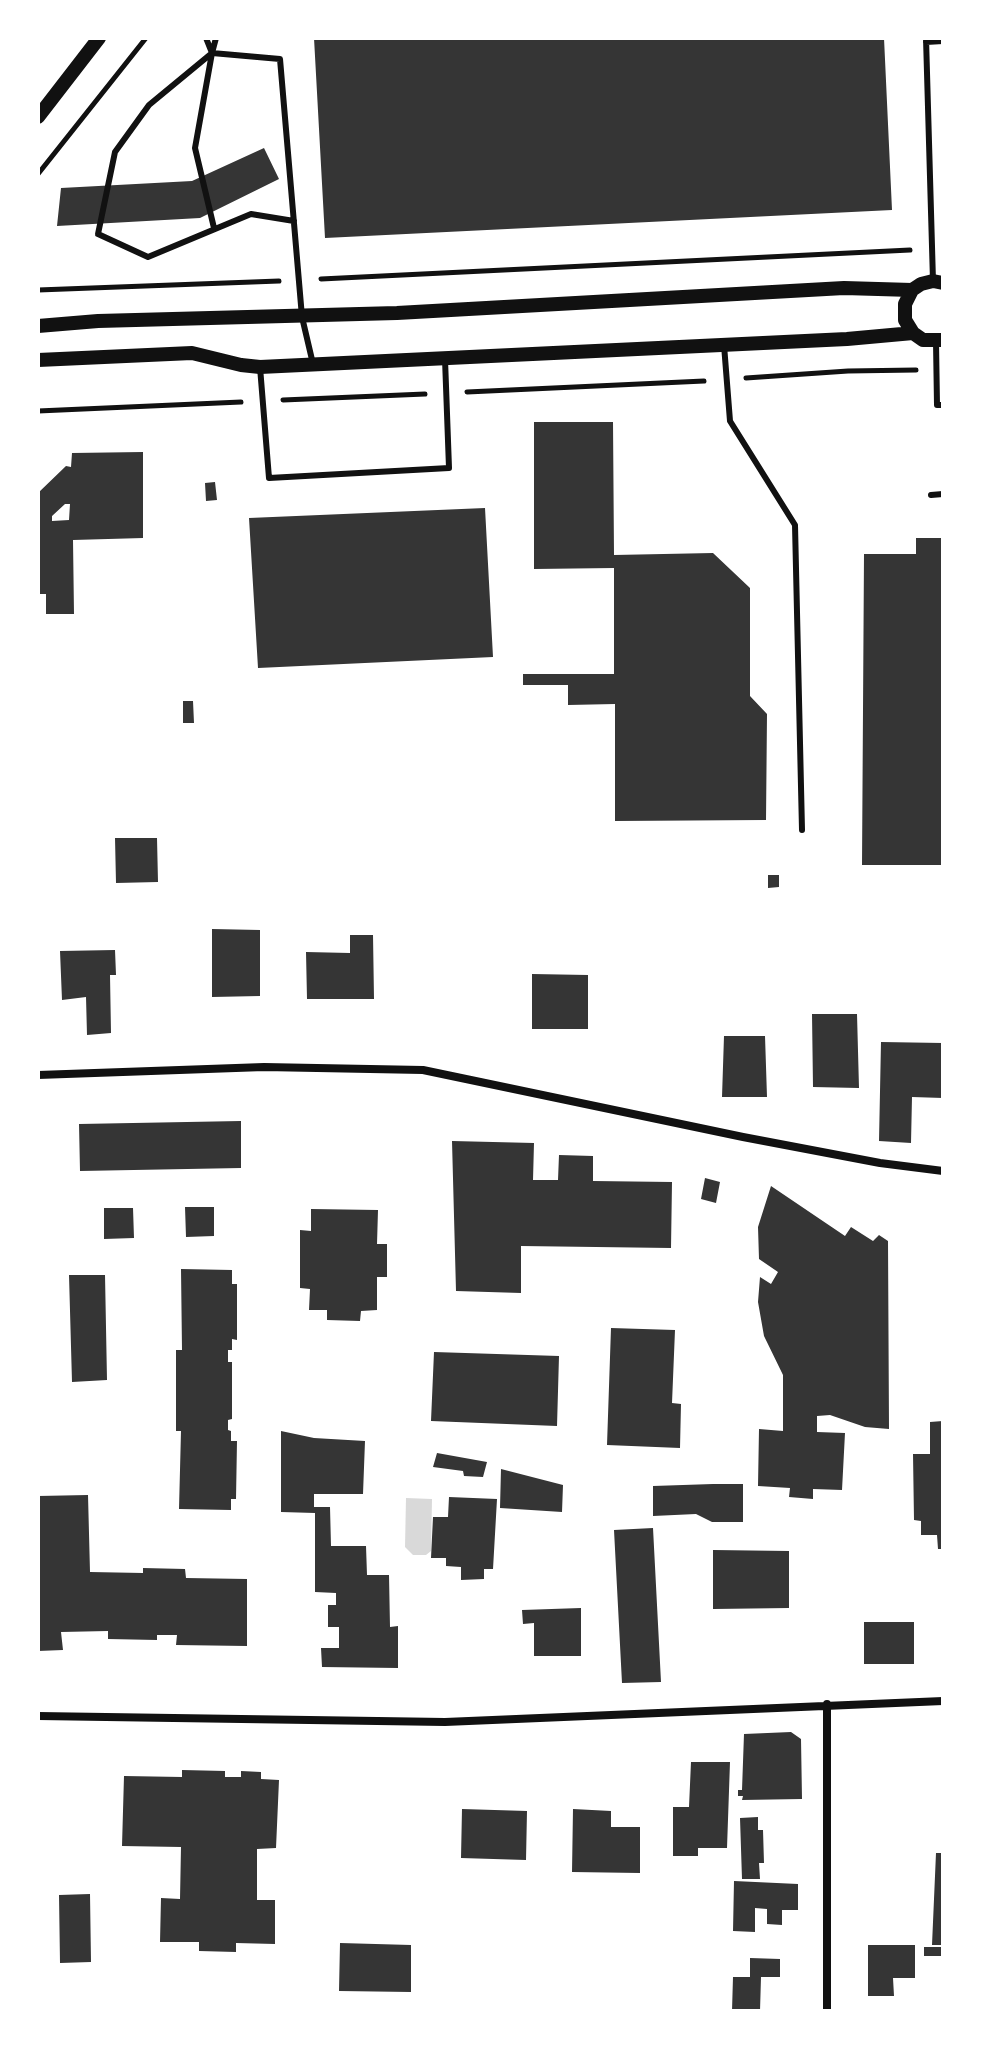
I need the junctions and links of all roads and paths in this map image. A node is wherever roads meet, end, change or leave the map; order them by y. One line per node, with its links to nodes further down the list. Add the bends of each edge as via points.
1 (99, 38): 8 (street)
2 (146, 38): 9 (path)
3 (206, 38): 7 (lane)
4 (216, 38): 7 (lane)
5 (926, 40): 6 (lane); 12 (lane)
6 (943, 41)
7 (212, 53): 10 (lane, via 280,59); 11 (lane, via 195,148); 11 (lane, via 149,105 115,152 98,234 148,257)
8 (38, 117)
9 (38, 174)
10 (294, 221): 11 (lane, via 251,214); 13 (lane)
11 (214, 228)
12 (931, 248): 13 (path); 14 (lane)
13 (299, 280): 15 (path); 17 (lane)
14 (938, 282): 16 (street)
15 (38, 290)
16 (912, 290): 17 (street, via 844,288); 19 (street, via 905,320)
17 (302, 317): 18 (street); 24 (lane)
18 (38, 326)
19 (913, 333): 20 (street); 21 (street)
20 (940, 341): 26 (lane)
21 (724, 345): 22 (street); 27 (lane)
22 (445, 358): 24 (street); 28 (lane)
23 (38, 360): 25 (street, via 192,353)
24 (313, 364): 25 (street)
25 (260, 367): 29 (lane)
26 (936, 370): 27 (path); 30 (lane, via 937,405)
27 (727, 380): 28 (path); 34 (lane, via 730,421 795,525)
28 (446, 393): 29 (path); 29 (lane, via 449,468 269,478)
29 (263, 401): 31 (path)
30 (943, 405)
31 (38, 411)
32 (943, 494): 33 (lane)
33 (931, 495)
34 (802, 830)
35 (38, 1075): 36 (street, via 264,1067 423,1070 758,1140)
36 (943, 1171)
37 (943, 1701): 38 (street)
38 (827, 1704): 39 (street, via 445,1722); 40 (street)
39 (38, 1716)
40 (827, 2011)

